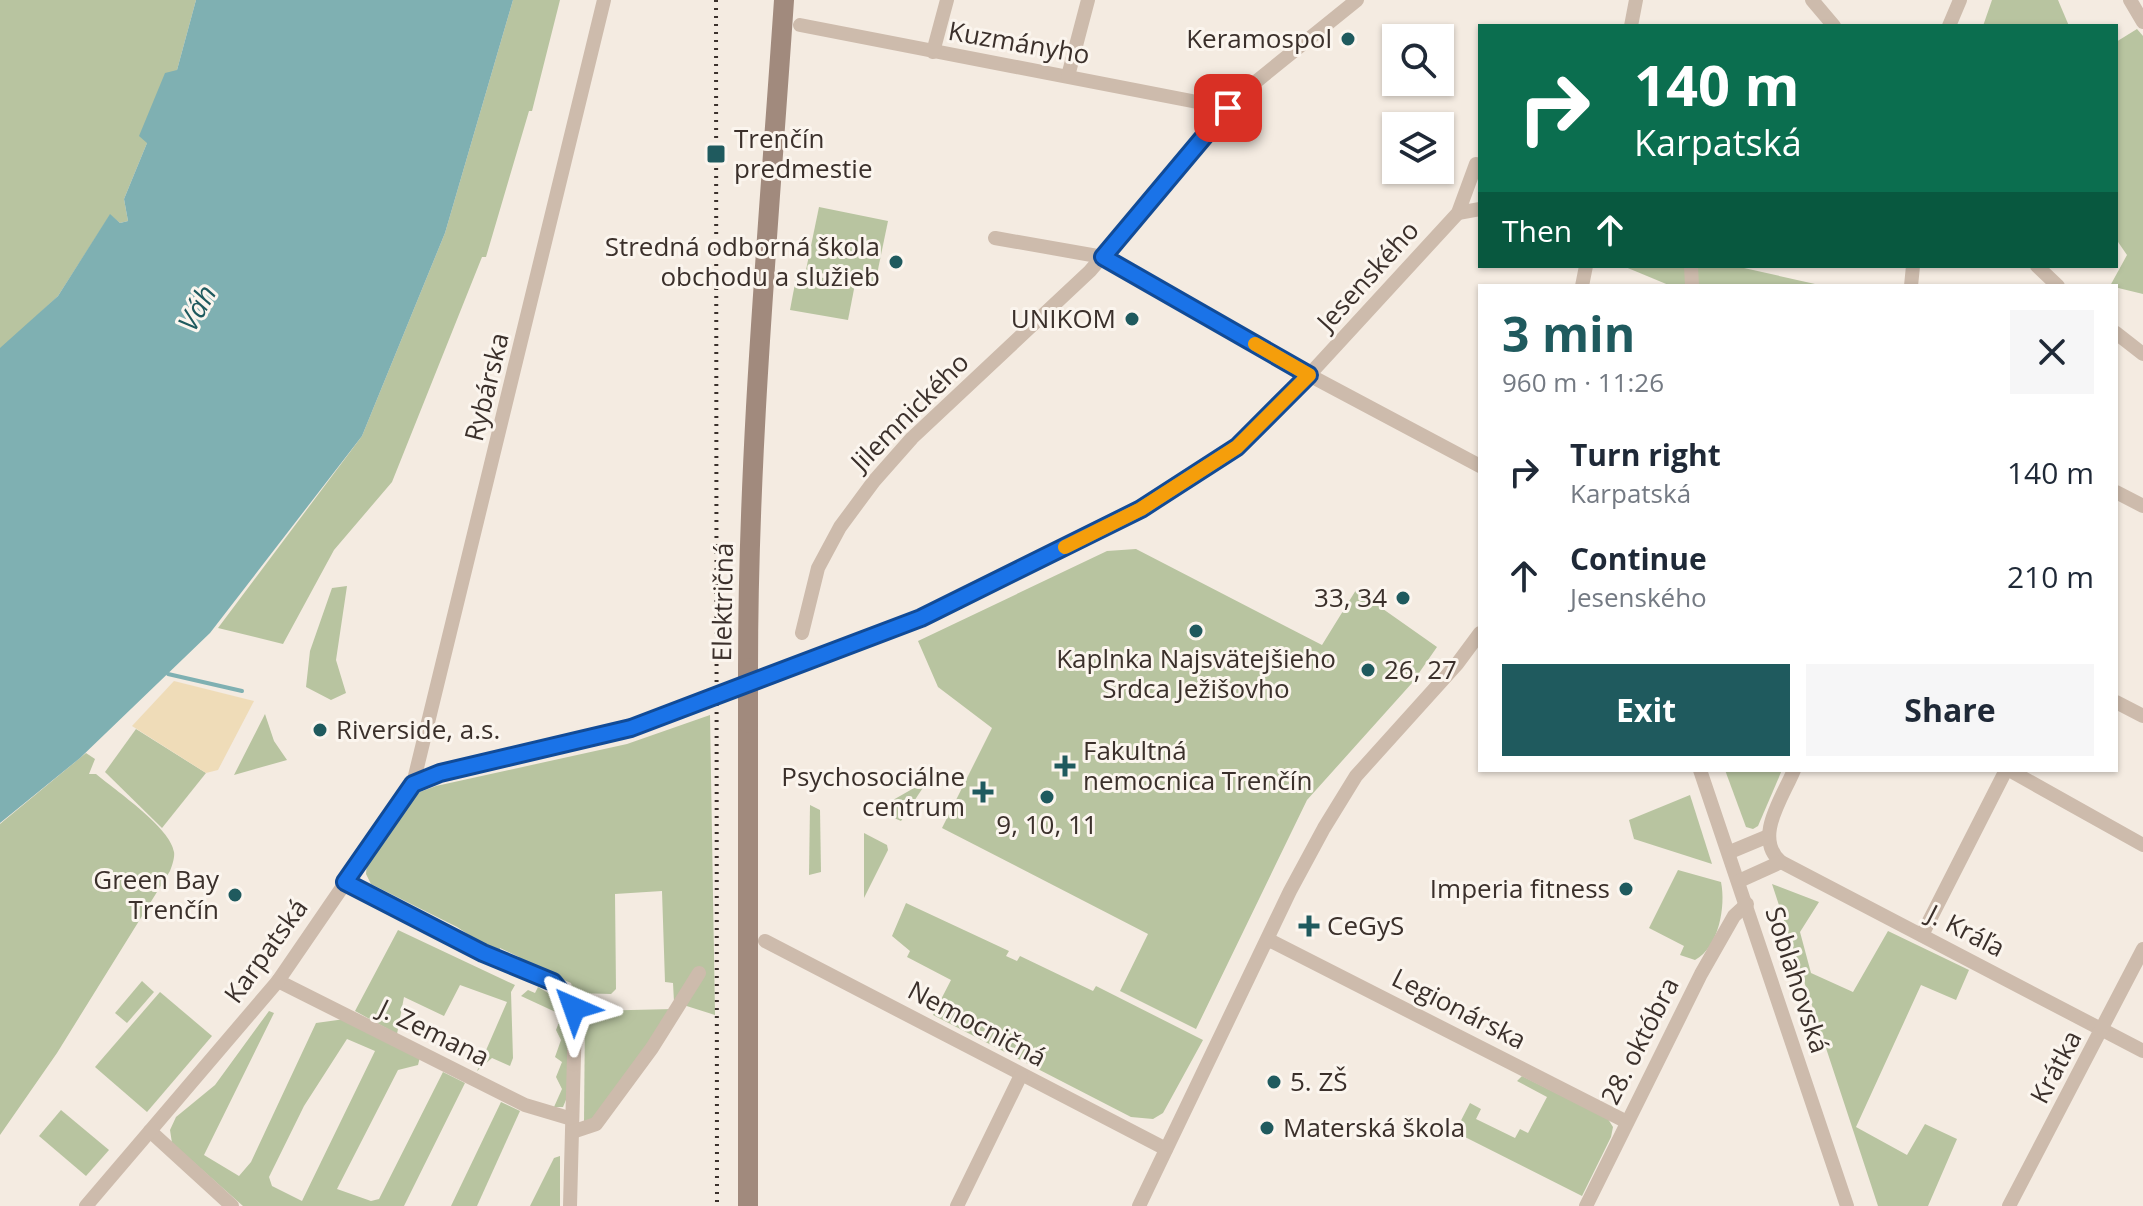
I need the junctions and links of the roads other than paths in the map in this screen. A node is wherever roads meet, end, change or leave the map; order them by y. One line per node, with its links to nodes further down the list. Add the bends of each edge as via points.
1 (604, 0): 39 (street, Rybárska)
2 (784, 0): 62 (main road, Električná, bridge, via 748,570)
3 (947, 0): 15 (street)
4 (1088, 0): 16 (street)
5 (1357, 0): 17 (street, Jilemnického)
6 (1636, 0): 11 (street)
7 (1812, 0): 12 (street)
8 (1960, 0): 13 (street)
9 (2130, 0): 10 (street)
10 (2143, 22)
11 (1631, 24)
12 (1832, 24)
13 (1950, 24)
14 (800, 25): 15 (street, Kuzmányho)
15 (933, 52): 16 (street, Kuzmányho)
16 (1068, 76): 17 (street, Kuzmányho)
17 (1228, 108): 22 (street, Jilemnického)
18 (1478, 164): 20 (street, Jesenského)
19 (1478, 209): 20 (street)
20 (1458, 213): 27 (street, Jesenského)
21 (995, 238): 22 (street)
22 (1103, 257): 27 (street); 31 (street, Jilemnického, via 912,438 854,504 818,568)
23 (2039, 268): 24 (street)
24 (2056, 284)
25 (2118, 335): 26 (street)
26 (2143, 354)
27 (1309, 375): 28 (street); 39 (street, Jesenského, via 1237,447 1141,509 921,618 607,735 444,772)
28 (1478, 465)
29 (2118, 493): 30 (street)
30 (2143, 506)
31 (802, 633)
32 (1478, 635): 47 (street, via 1356,776 1290,891)
33 (2118, 703): 34 (street)
34 (2143, 716)
35 (1701, 772): 42 (street, Soblahovská)
36 (1793, 772): 41 (street)
37 (2006, 772): 46 (street)
38 (2011, 772): 40 (street)
39 (413, 784): 44 (street, Karpatská)
40 (2143, 845)
41 (1772, 850): 42 (street); 43 (street); 46 (street, J. Kráľa)
42 (1730, 852): 43 (street, Soblahovská)
43 (1739, 881): 45 (street, Soblahovská)
44 (345, 882): 51 (street, Karpatská); 56 (street, via 483,953 553,982 572,1002)
45 (1747, 904): 55 (street, 28. októbra, via 1734,916 1701,974); 66 (street, Soblahovská)
46 (1922, 935): 52 (street, J. Kráľa)
47 (1269, 940): 55 (street, Legionárska); 58 (street)
48 (765, 941): 54 (street, Nemocničná)
49 (2143, 949): 52 (street, Krátka)
50 (699, 973): 56 (street, via 596,1124)
51 (278, 981): 56 (street, J. Zemana); 57 (street, Karpatská)
52 (2103, 1030): 53 (street, J. Kráľa); 67 (street, Krátka)
53 (2143, 1051)
54 (1021, 1075): 58 (street, Nemocničná); 63 (street)
55 (1627, 1122): 65 (street, 28. októbra)
56 (572, 1125): 61 (street)
57 (150, 1131): 59 (street, Karpatská); 60 (street)
58 (1166, 1149): 64 (street)
59 (86, 1206)
60 (232, 1206)
61 (570, 1206)
62 (748, 1206)
63 (957, 1206)
64 (1139, 1206)
65 (1586, 1206)
66 (1847, 1206)
67 (2009, 1206)

